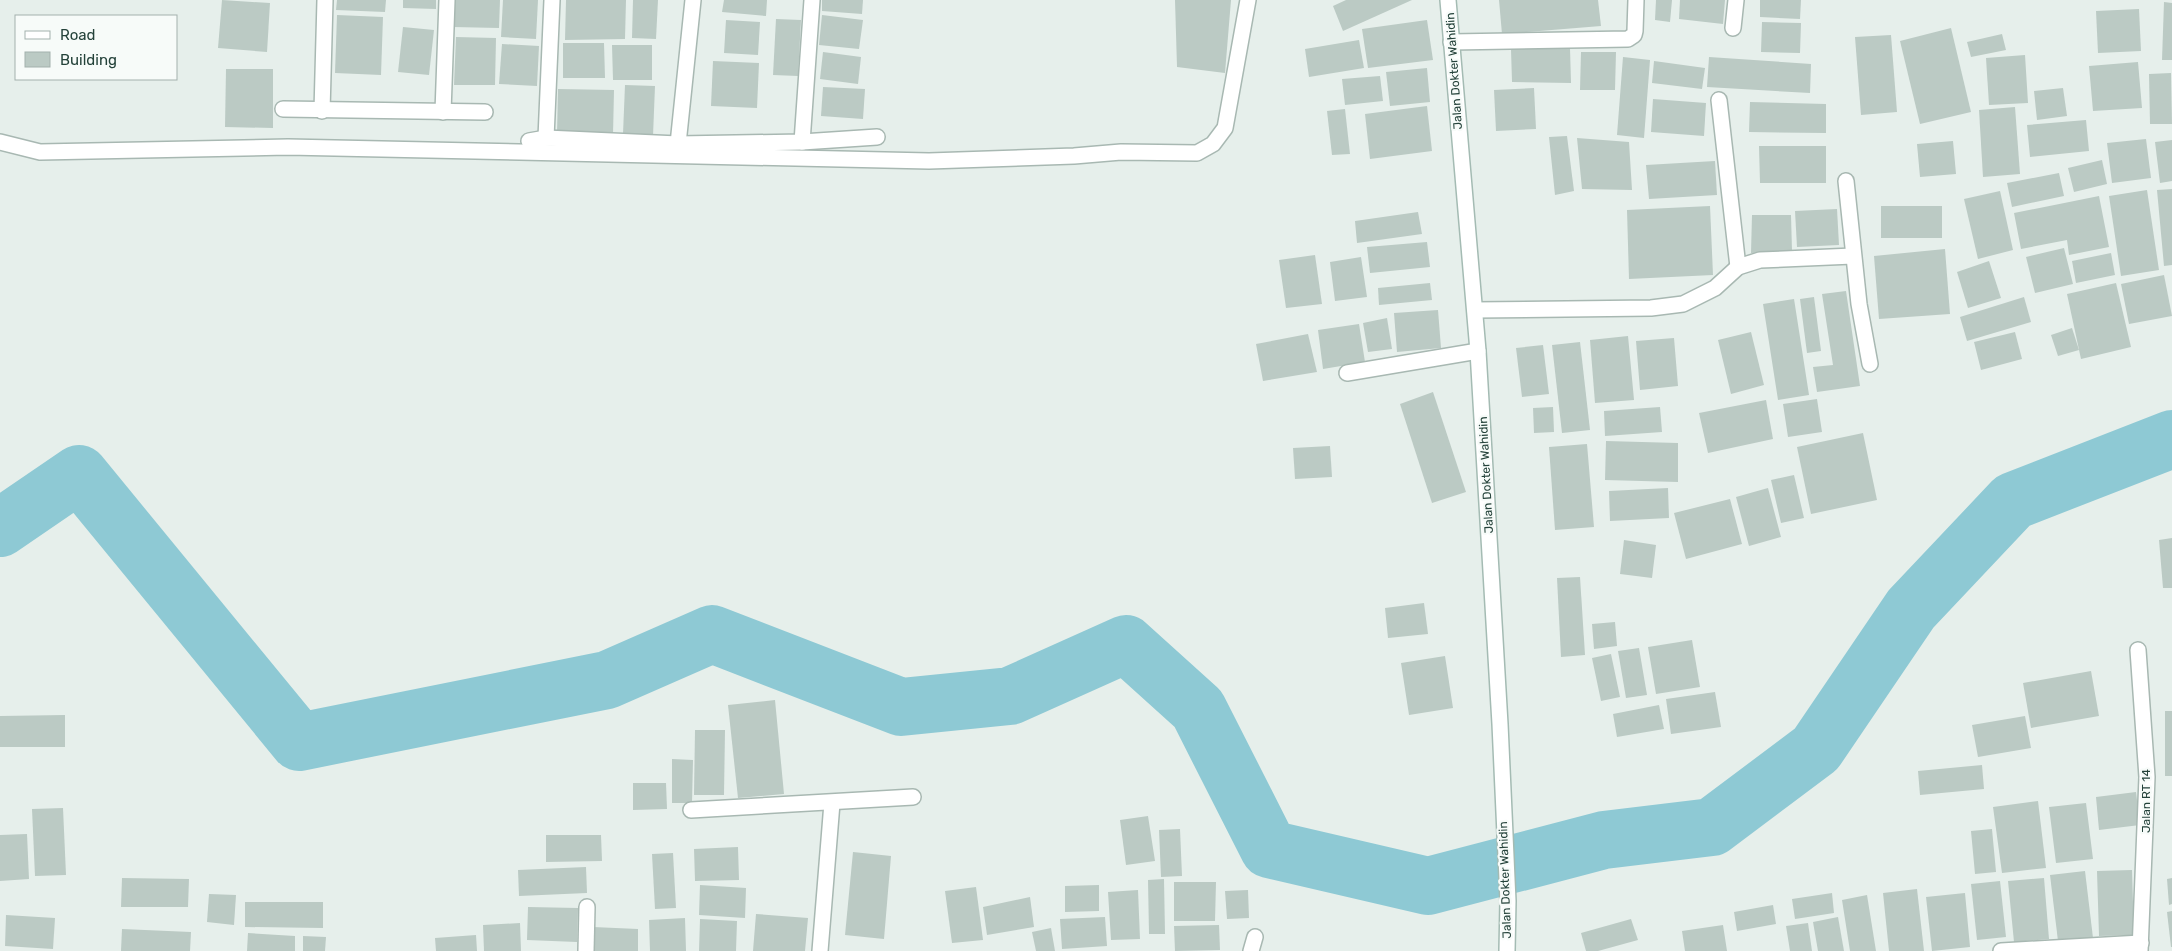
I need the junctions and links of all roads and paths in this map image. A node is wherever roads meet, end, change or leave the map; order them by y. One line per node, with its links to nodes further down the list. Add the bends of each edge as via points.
1 (325, 0): 14 (street)
2 (447, 0): 15 (street)
3 (552, 0): 18 (street)
4 (693, 0): 22 (street)
5 (812, 0): 21 (street)
6 (1248, 0): 20 (street, via 1225,128 1213,144 1197,153 1121,152 929,161 288,147 40,152)
7 (1448, 0): 11 (street, Jalan Dokter Wahidin)
8 (1636, 0): 11 (street, via 1636,30 1628,39)
9 (1736, 0): 10 (street)
10 (1733, 28)
11 (1451, 42): 26 (street, Jalan Dokter Wahidin)
12 (1719, 100): 25 (street)
13 (283, 109): 14 (street)
14 (322, 111): 15 (street)
15 (443, 112): 16 (street)
16 (485, 112)
17 (877, 137): 21 (street)
18 (546, 138): 19 (street); 22 (street)
19 (529, 141)
20 (0, 142)
21 (802, 142): 22 (street)
22 (678, 144)
23 (1846, 181): 24 (street)
24 (1853, 256): 25 (street, via 1760,260); 28 (street)
25 (1738, 267): 26 (street, via 1715,288 1683,304 1651,308)
26 (1475, 310): 27 (street, Jalan Dokter Wahidin)
27 (1478, 352): 29 (street); 38 (street, Jalan Dokter Wahidin, via 1500,724 1508,901)
28 (1870, 364)
29 (1347, 373)
30 (2138, 650): 35 (street, Jalan RT 14, via 2147,777)
31 (913, 797): 32 (street)
32 (832, 803): 33 (street); 37 (street)
33 (691, 810)
34 (587, 907): 36 (street)
35 (2140, 947): 39 (street)
36 (586, 951)
37 (820, 951)
38 (1507, 951)
39 (2000, 951)

